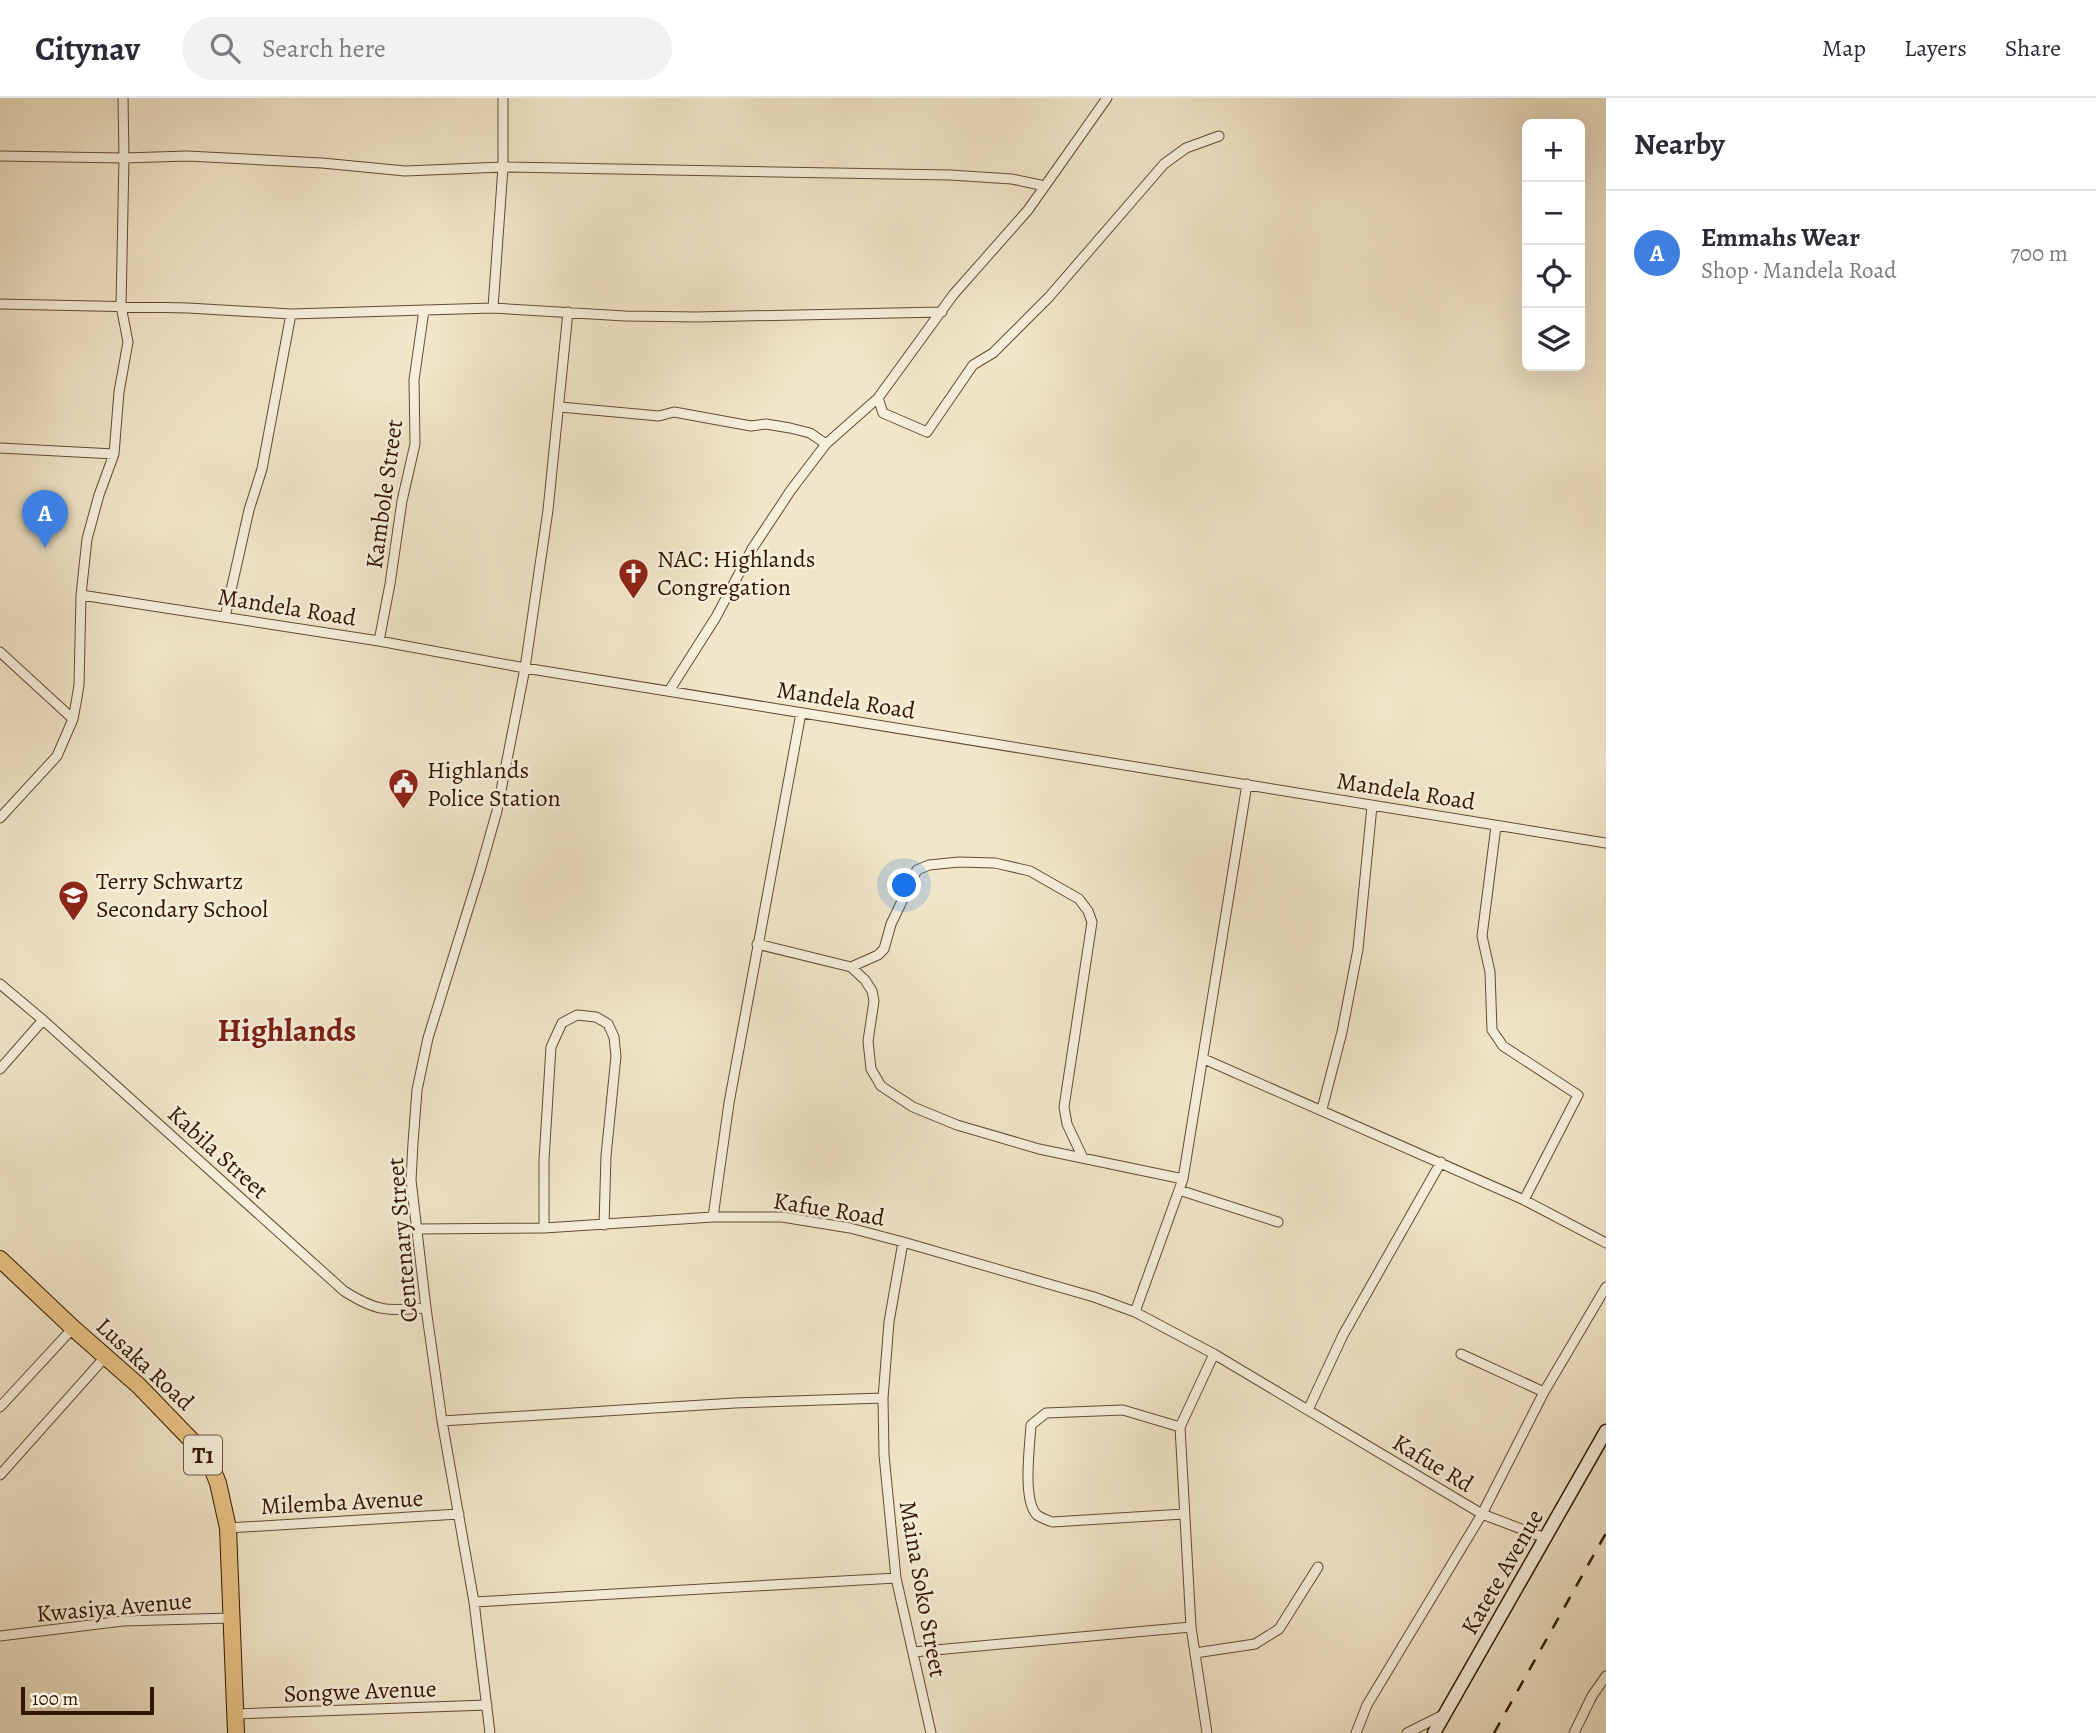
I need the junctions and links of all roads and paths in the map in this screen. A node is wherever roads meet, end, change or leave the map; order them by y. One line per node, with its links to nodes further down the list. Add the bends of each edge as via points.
1 (123, 98): 6 (street)
2 (503, 98): 7 (street)
3 (1107, 98): 8 (street)
4 (1219, 136): 16 (street, via 1186,148 1164,164 1049,297 993,353 973,365 927,432 883,413)
5 (0, 156): 6 (street)
6 (124, 158): 7 (street, via 187,156 405,171); 10 (street)
7 (503, 167): 8 (street, via 950,175 1012,179); 11 (street)
8 (1045, 187): 13 (street)
9 (0, 303): 10 (street)
10 (121, 306): 15 (street); 20 (street, via 128,342)
11 (493, 307): 12 (street); 14 (street)
12 (424, 310): 15 (street); 23 (street, Kambole Street, via 415,380 415,444)
13 (943, 312): 14 (street, via 696,317); 16 (street)
14 (568, 313): 17 (street, Centenary Street)
15 (291, 314): 22 (street, via 262,469)
16 (878, 398): 18 (street)
17 (560, 407): 18 (street, via 659,416 674,412 751,426 766,424 810,433); 25 (street, Centenary Street)
18 (826, 444): 26 (street, via 752,549)
19 (0, 449): 20 (street)
20 (114, 454): 21 (street, via 87,539)
21 (81, 595): 22 (street, Mandela Road); 28 (street, via 79,685)
22 (225, 617): 23 (street, Mandela Road)
23 (379, 641): 25 (street, Mandela Road)
24 (0, 652): 28 (street)
25 (525, 668): 26 (street, Mandela Road); 50 (street, Centenary Street, via 496,811 428,1038 417,1090 411,1180)
26 (669, 691): 27 (street, Mandela Road)
27 (801, 713): 29 (street, Mandela Road); 34 (street)
28 (73, 719): 31 (street, via 57,755)
29 (1247, 784): 30 (street, Mandela Road); 38 (street)
30 (1372, 806): 32 (street, Mandela Road); 40 (street, via 1358,949)
31 (0, 818)
32 (1496, 826): 33 (street, Mandela Road); 45 (street, via 1482,936 1490,972 1492,1030 1503,1046 1578,1096)
33 (1606, 843)
34 (758, 944): 35 (street); 46 (street)
35 (852, 967): 41 (street, via 872,991 869,1050 881,1086 913,1107 957,1125); 41 (street, via 884,949 909,883 917,870 929,865 995,863 1030,871 1079,900 1088,911 1091,930 1065,1107 1067,1124)
36 (0, 984): 37 (street, Kabila Street)
37 (43, 1020): 39 (street); 55 (street, Kabila Street, via 344,1291 382,1310)
38 (1204, 1059): 40 (street); 43 (street)
39 (0, 1069)
40 (1322, 1109): 42 (street)
41 (1083, 1158): 43 (street)
42 (1441, 1162): 45 (street); 64 (street, via 1343,1335)
43 (1183, 1180): 44 (street)
44 (1180, 1190): 47 (street); 56 (street)
45 (1524, 1200): 52 (street)
46 (713, 1217): 48 (street, Kafue Road); 51 (street, Kafue Road, via 782,1217)
47 (1278, 1222)
48 (604, 1224): 49 (street, Kafue Road); 49 (street, via 614,1037 608,1024 577,1015 562,1023 551,1047)
49 (544, 1228): 50 (street, Kafue Road)
50 (417, 1229): 55 (street, Centenary Street)
51 (903, 1242): 56 (street, Kafue Road); 62 (street, Maina Soko Street, via 889,1322)
52 (1606, 1244)
53 (0, 1259): 57 (highway, Lusaka Road / T1)
54 (1606, 1287): 61 (street)
55 (426, 1308): 65 (street, Centenary Street)
56 (1135, 1311): 58 (street, Kafue Road)
57 (73, 1328): 60 (highway, Lusaka Road / T1); 63 (street)
58 (1214, 1354): 64 (street, Kafue Rd); 66 (street)
59 (1461, 1354): 61 (street)
60 (106, 1356): 68 (street); 72 (highway, Lusaka Road / T1, via 197,1446 218,1483)
61 (1544, 1392): 71 (street)
62 (883, 1398): 65 (street); 75 (street, Maina Soko Street, via 886,1494)
63 (0, 1407)
64 (1308, 1410): 71 (street, Kafue Rd)
65 (443, 1421): 69 (street, Centenary Street)
66 (1180, 1427): 70 (street); 70 (street, via 1123,1410 1046,1413 1031,1425 1029,1491 1038,1516 1052,1522)
67 (1606, 1431): 73 (street, Katete Avenue)
68 (0, 1475)
69 (459, 1514): 72 (street, Milemba Avenue); 76 (street, Centenary Street)
70 (1184, 1514): 78 (street)
71 (1482, 1514): 73 (street, Kafue Rd); 91 (street, via 1367,1704)
72 (228, 1528): 77 (highway, Lusaka Road / T1)
73 (1545, 1538): 85 (street, Katete Avenue)
74 (1318, 1567): 81 (street, via 1279,1629 1255,1644)
75 (896, 1578): 76 (street); 80 (street, Maina Soko Street)
76 (474, 1602): 83 (street, Centenary Street)
77 (232, 1618): 79 (street, Kwasiya Avenue, via 123,1621); 84 (highway, Lusaka Road / T1)
78 (1191, 1627): 80 (street); 81 (street)
79 (0, 1636)
80 (913, 1652): 89 (street, Maina Soko Street)
81 (1195, 1653): 90 (street)
82 (1606, 1676): 86 (street)
83 (486, 1704): 84 (street, Songwe Avenue); 88 (street, Centenary Street)
84 (235, 1714): 87 (highway, Lusaka Road / T1)
85 (1445, 1715): 92 (street); 93 (street, Katete Avenue)
86 (1576, 1732)
87 (236, 1733)
88 (490, 1733)
89 (931, 1733)
90 (1207, 1733)
91 (1356, 1733)
92 (1407, 1733)
93 (1434, 1733)

